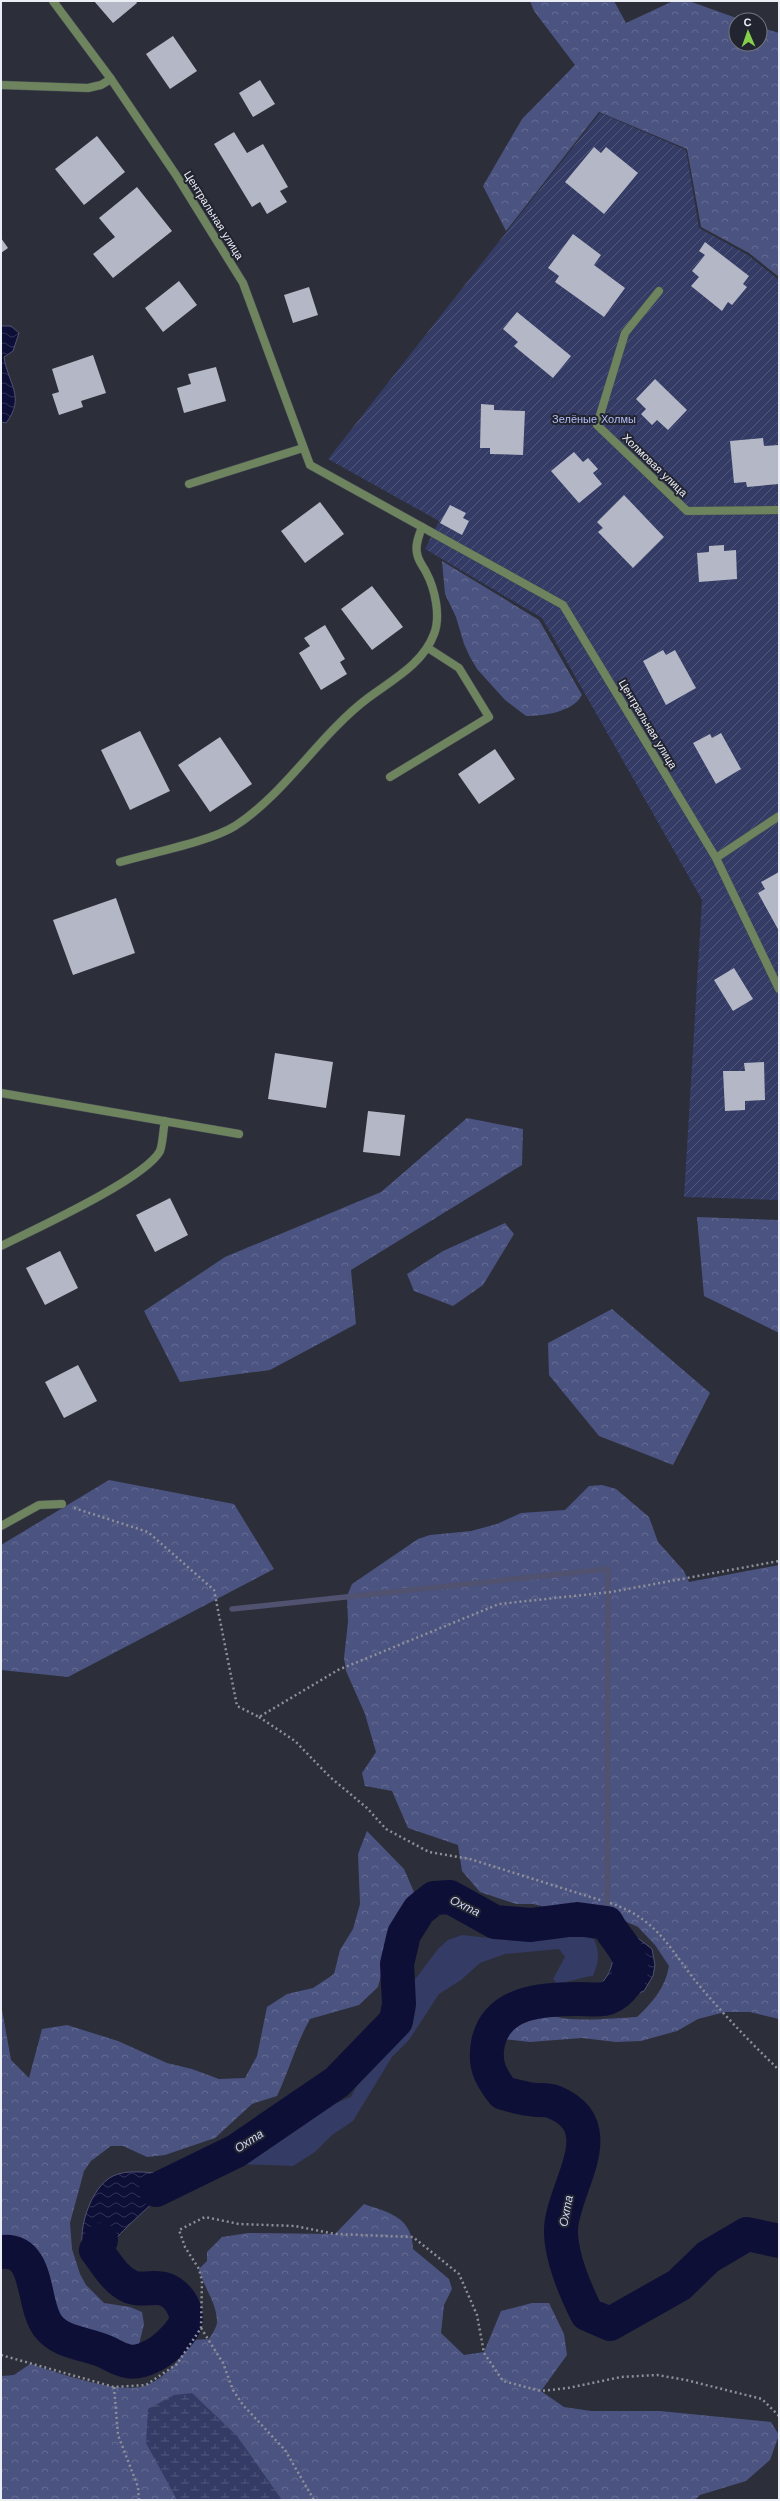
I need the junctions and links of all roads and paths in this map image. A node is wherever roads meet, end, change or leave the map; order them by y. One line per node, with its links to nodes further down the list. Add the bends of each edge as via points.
1 (53, 1): 2 (street, Центральная улица)
2 (111, 78): 3 (street, via 101,85 88,88); 5 (street, Центральная улица, via 176,175 243,283)
3 (1, 85)
4 (659, 291): 7 (street, Холмовая улица, via 625,333 597,425 687,511)
5 (303, 448): 6 (street); 8 (street, Центральная улица, via 310,465)
6 (190, 484)
7 (779, 510)
8 (422, 527): 9 (street, via 416,552 427,573 436,603 437,622); 12 (street, Центральная улица, via 563,605)
9 (428, 648): 10 (street, via 459,668 489,717); 13 (street, via 402,674 350,714 315,746 293,774 235,826 211,836)
10 (390, 777)
11 (779, 816): 12 (street)
12 (716, 858): 14 (street, Центральная улица)
13 (120, 862)
14 (779, 989)
15 (1, 1093): 16 (street)
16 (165, 1121): 17 (street); 18 (street, via 160,1151 144,1167 93,1200)
17 (238, 1134)
18 (1, 1246)
19 (62, 1504): 20 (street, via 39,1505); 22 (path, via 148,1532 214,1590 237,1706)
20 (1, 1526)
21 (779, 1561): 22 (path, via 611,1592 499,1604 338,1670)
22 (259, 1717): 23 (path, via 295,1742 330,1777 367,1808 386,1829 423,1849 470,1859)
23 (604, 1902)
24 (610, 1903): 25 (path, via 653,1925 658,1936 671,1946 702,1990)
25 (779, 2070)
26 (201, 2328): 28 (path, via 177,2364 146,2385); 29 (path, via 202,2281 199,2269 185,2247 180,2230 192,2222 205,2217 239,2224 294,2226 335,2234 413,2237 459,2274 477,2315 484,2353 504,2381 541,2391 621,2377 657,2375 762,2399); 31 (path, via 223,2363 233,2390 243,2405 285,2450)
27 (1, 2355): 28 (path)
28 (114, 2387): 30 (path, via 118,2435 138,2487)
29 (779, 2416)
30 (140, 2500)
31 (314, 2500)

